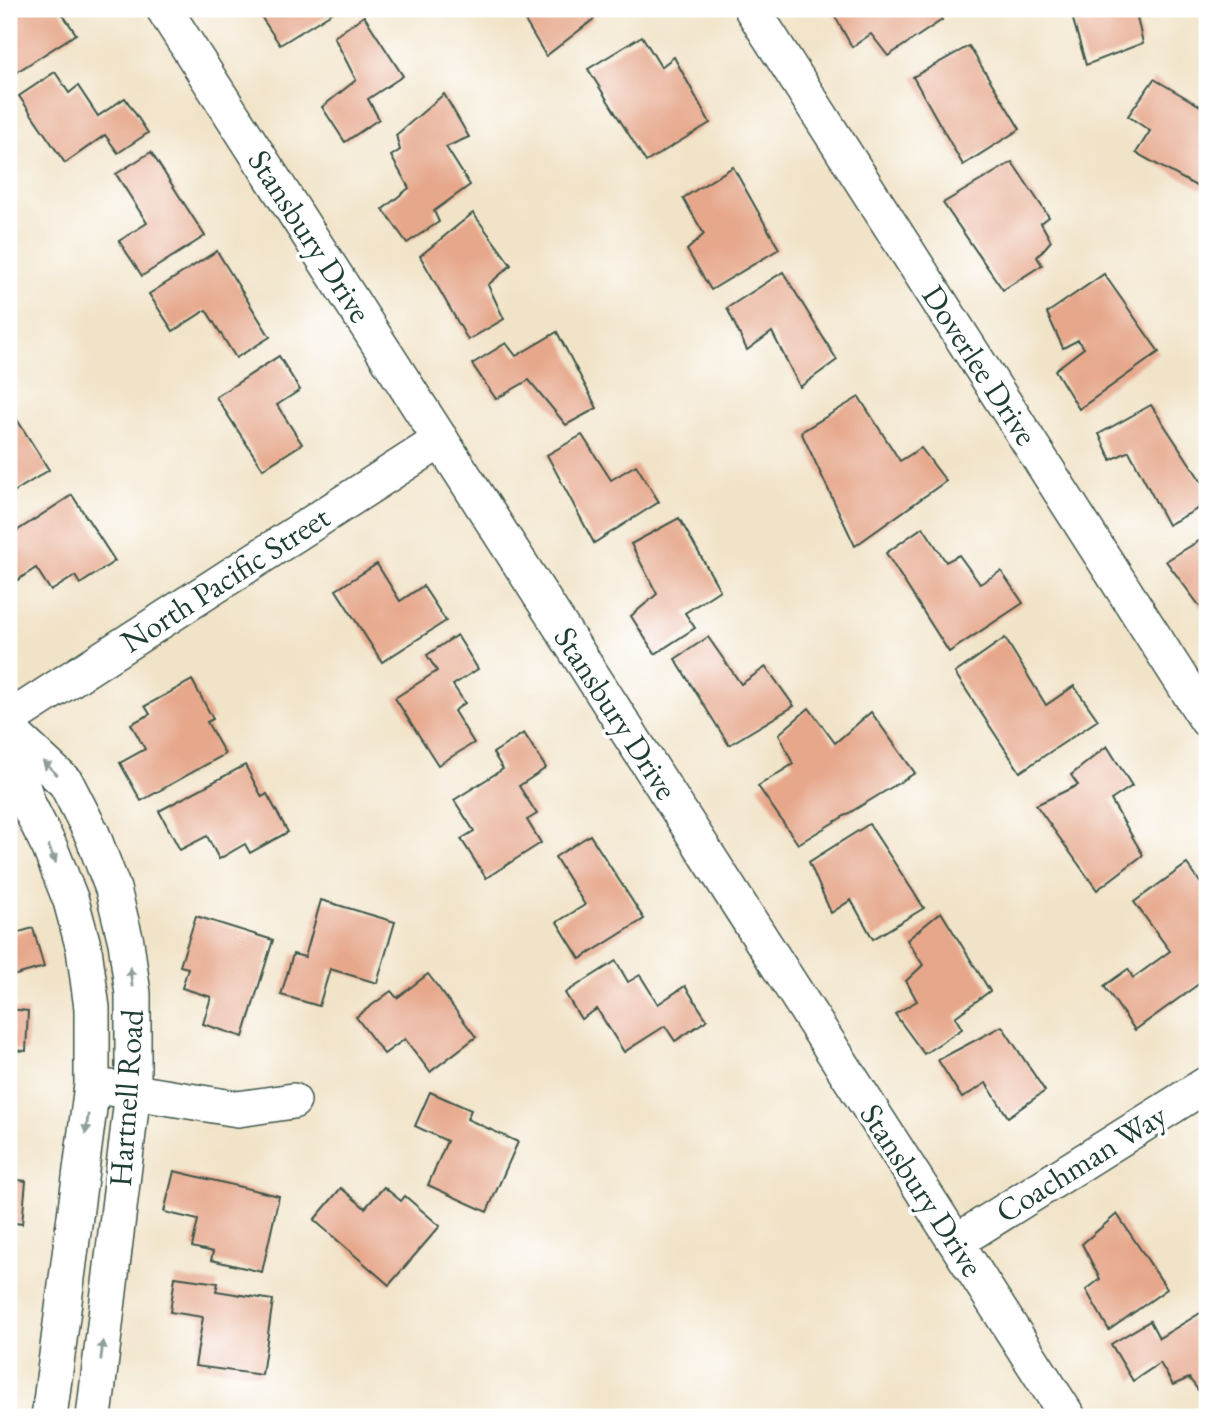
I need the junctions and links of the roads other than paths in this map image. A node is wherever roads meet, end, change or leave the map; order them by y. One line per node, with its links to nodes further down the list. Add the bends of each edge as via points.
1 (164, 9): 3 (street, Stansbury Drive)
2 (752, 9): 5 (street, Doverlee Drive)
3 (441, 440): 4 (street, North Pacific Street); 12 (street, Stansbury Drive)
4 (9, 719)
5 (1207, 720)
6 (9, 730): 10 (street, Hartnell Road, one-way to 6, via 133,994 113,889 66,783)
7 (9, 746): 9 (street, Hartnell Road, one-way to 9, via 27,804 71,901 84,949 92,1008)
8 (1207, 1084): 12 (street, Coachman Way)
9 (92, 1085): 10 (street); 13 (street, Hartnell Road, one-way to 13)
10 (133, 1091): 11 (street, via 238,1109); 14 (street, Hartnell Road, one-way to 10)
11 (293, 1101)
12 (956, 1242): 15 (street, Stansbury Drive)
13 (49, 1417)
14 (93, 1417)
15 (1068, 1417)

